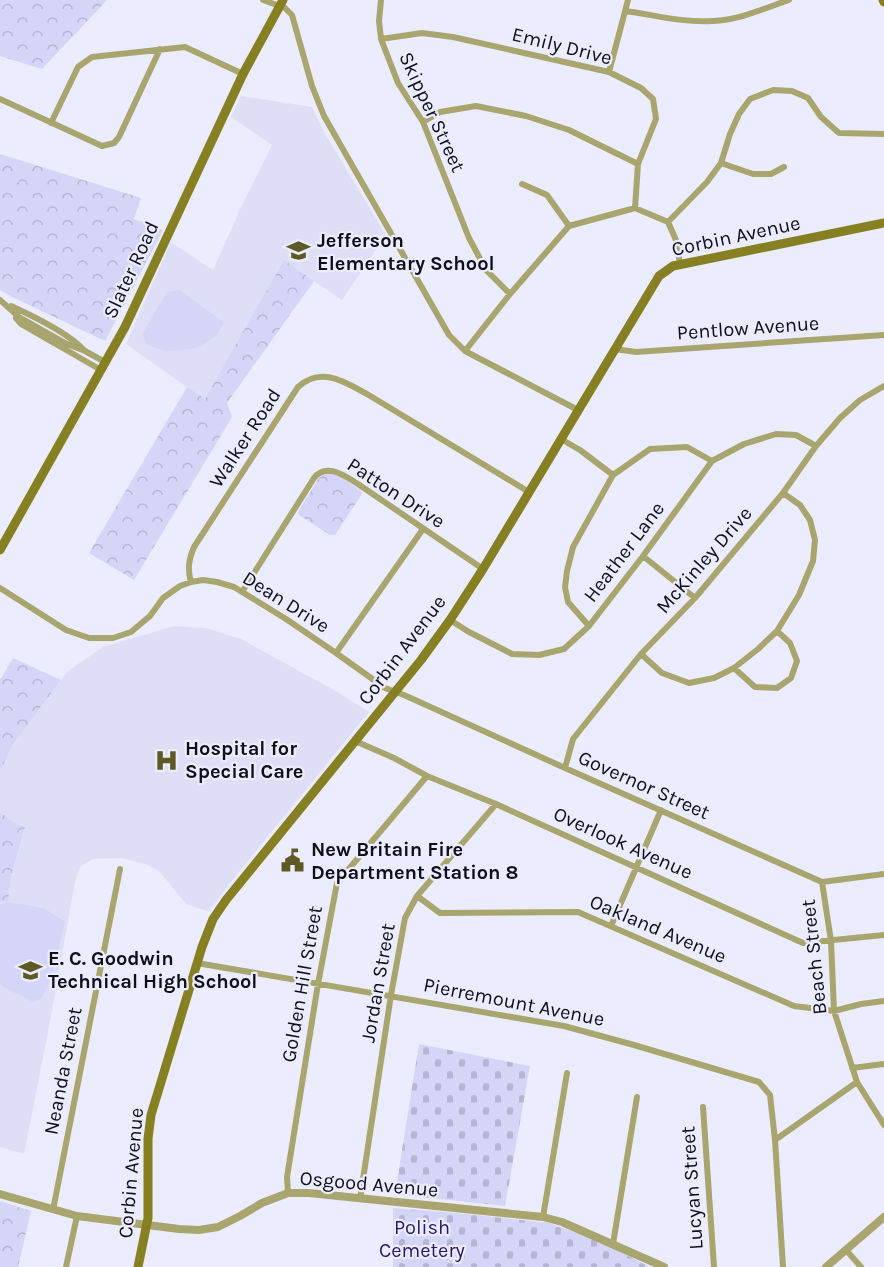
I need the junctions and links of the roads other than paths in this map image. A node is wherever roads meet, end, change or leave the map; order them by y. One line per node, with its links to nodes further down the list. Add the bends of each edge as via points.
1 (263, 0): 5 (street)
2 (381, 0): 7 (street, Skipper Street)
3 (628, 0): 6 (street)
4 (789, 0): 6 (street, via 714,21 685,21)
5 (281, 3): 10 (main road, Slater Road); 28 (street, via 292,15 324,116 449,335)
6 (626, 11): 9 (street)
7 (381, 39): 9 (street, Emily Drive, via 422,33 453,37); 12 (street, Skipper Street, via 398,83)
8 (160, 50): 10 (street, via 185,47); 13 (street, via 92,57 78,67); 13 (street, via 114,143 102,146)
9 (609, 72): 16 (street, Emily Drive, via 641,88 653,99 656,119)
10 (243, 74): 29 (main road, Slater Road)
11 (0, 99): 13 (street)
12 (423, 122): 16 (street, via 440,112 476,106 569,130); 24 (street, Skipper Street, via 469,238 486,270)
13 (51, 123)
14 (884, 135): 15 (street, via 839,133 808,98 792,91 773,90 750,99 739,114)
15 (721, 162): 17 (street, via 753,174 771,174); 20 (street)
16 (638, 164): 19 (street, Emily Drive)
17 (784, 167)
18 (522, 184): 22 (street, via 547,195)
19 (635, 208): 20 (street); 22 (street)
20 (668, 222): 23 (street)
21 (884, 224): 23 (main road, Corbin Avenue)
22 (569, 226): 24 (street)
23 (680, 264): 27 (main road, Corbin Avenue, via 659,276)
24 (510, 294): 28 (street)
25 (2, 302): 29 (street, via 19,318 85,351); 29 (street, via 21,324)
26 (884, 335): 27 (street, Pentlow Avenue, via 636,352)
27 (615, 349): 31 (main road, Corbin Avenue)
28 (465, 351): 31 (street)
29 (103, 366): 39 (main road, Slater Road)
30 (884, 386): 33 (street, McKinley Drive, via 860,400)
31 (578, 410): 32 (main road, Corbin Avenue)
32 (561, 439): 35 (street); 36 (main road, Corbin Avenue)
33 (816, 446): 34 (street, Heather Lane, via 796,435 776,434 744,444); 37 (street, McKinley Drive)
34 (712, 461): 35 (street, via 687,447 650,449); 40 (street, Heather Lane)
35 (613, 475): 47 (street, via 573,547 567,571 568,602)
36 (529, 492): 41 (main road, Corbin Avenue); 42 (street, Walker Road, via 358,389 333,378 315,378 298,387 194,547 189,561)
37 (783, 493): 45 (street, McKinley Drive); 48 (street, via 800,505 810,520 815,540 813,561 799,595)
38 (423, 529): 41 (street, Patton Drive); 44 (street, Patton Drive, via 346,477 322,471); 49 (street)
39 (0, 550)
40 (643, 556): 45 (street); 47 (street, Heather Lane)
41 (483, 569): 46 (main road, Corbin Avenue)
42 (191, 582): 43 (street, via 167,594 150,616 130,632 113,638 89,638 66,630); 44 (street, Dean Drive, via 217,582)
43 (0, 588)
44 (242, 592): 49 (street, Dean Drive)
45 (695, 598): 50 (street, McKinley Drive)
46 (450, 620): 47 (street, Heather Lane, via 512,654 539,655 564,649); 52 (main road, Corbin Avenue)
47 (589, 626)
48 (777, 631): 51 (street); 51 (street, via 790,643 797,661 790,678 777,688 755,687)
49 (336, 653): 52 (street, Dean Drive)
50 (641, 654): 51 (street, via 662,673 689,682 714,678); 54 (street, McKinley Drive, via 573,739)
51 (734, 668)
52 (395, 692): 53 (main road, Corbin Avenue); 54 (street, Governor Street)
53 (355, 741): 55 (street, Overlook Avenue); 66 (main road, Corbin Avenue, via 226,900 208,930)
54 (565, 768): 57 (street, Governor Street)
55 (427, 776): 56 (street, Overlook Avenue); 67 (street, Golden Hill Street, via 337,883)
56 (496, 804): 58 (street, Overlook Avenue); 62 (street, Jordan Street)
57 (661, 810): 58 (street); 61 (street, Governor Street)
58 (637, 867): 63 (street); 65 (street, Overlook Avenue, via 804,944)
59 (120, 869): 82 (street, Neanda Street)
60 (884, 874): 61 (street)
61 (822, 882): 65 (street, Beach Street)
62 (417, 896): 63 (street, Oakland Avenue, via 440,913 578,912); 68 (street, Jordan Street, via 405,918)
63 (611, 926): 70 (street, Oakland Avenue, via 794,1006)
64 (884, 934): 65 (street, Overlook Avenue)
65 (831, 940): 70 (street, Beach Street)
66 (197, 963): 67 (street, Pierremount Avenue); 86 (main road, Corbin Avenue, via 149,1123)
67 (318, 984): 68 (street, Pierremount Avenue); 80 (street, Golden Hill Street, via 287,1177)
68 (391, 995): 78 (street, Pierremount Avenue, via 564,1026 759,1082 770,1095); 81 (street, Jordan Street)
69 (884, 1001): 70 (street, Oakland Avenue)
70 (834, 1011): 72 (street, Beach Street)
71 (884, 1064): 72 (street)
72 (852, 1068): 74 (street, Beach Street)
73 (567, 1073): 84 (street)
74 (857, 1082): 77 (street, Beach Street); 78 (street)
75 (637, 1097): 87 (street)
76 (703, 1107): 92 (street, Lucyan Street)
77 (884, 1125)
78 (776, 1140): 93 (street, Pierremount Avenue)
79 (0, 1194): 82 (street, Osgood Avenue)
80 (288, 1194): 81 (street, Osgood Avenue); 86 (street, Osgood Avenue, via 218,1227 199,1230)
81 (360, 1199): 84 (street, Osgood Avenue)
82 (53, 1210): 83 (street, Osgood Avenue)
83 (77, 1216): 86 (street, Osgood Avenue); 89 (street)
84 (543, 1217): 87 (street, Osgood Avenue)
85 (884, 1217): 88 (street)
86 (148, 1225): 90 (main road, Corbin Avenue)
87 (613, 1244): 91 (street, Osgood Avenue)
88 (846, 1250): 94 (street); 95 (street)
89 (66, 1267)
90 (138, 1267)
91 (664, 1267)
92 (714, 1267)
93 (783, 1267)
94 (826, 1267)
95 (861, 1267)

